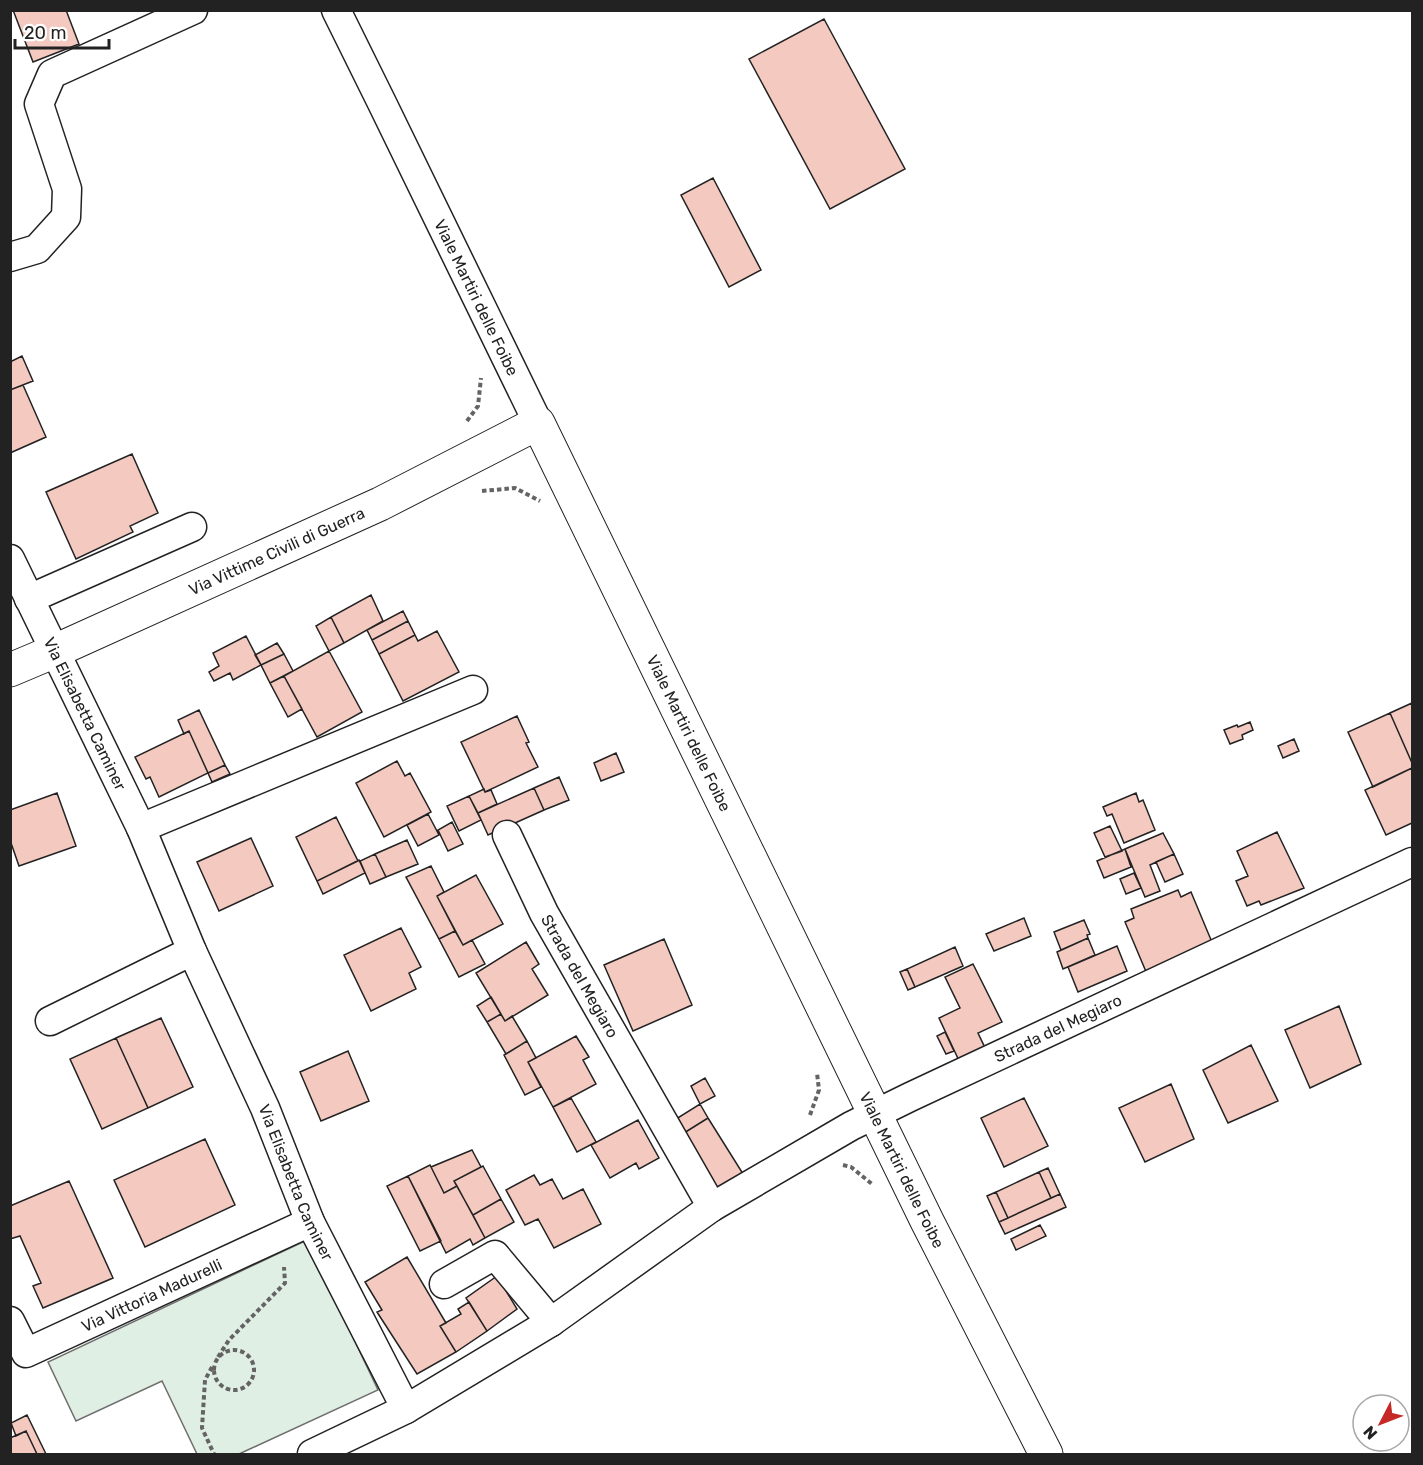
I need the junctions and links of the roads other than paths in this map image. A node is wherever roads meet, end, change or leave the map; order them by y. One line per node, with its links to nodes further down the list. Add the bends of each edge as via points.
1 (193, 10): 3 (street, via 52,74 39,104 67,189 66,217 37,249)
2 (336, 10): 4 (street, Viale Martiri delle Foibe)
3 (10, 257)
4 (538, 423): 8 (street, Via Vittime Civili di Guerra, via 380,504); 16 (street, Viale Martiri delle Foibe)
5 (192, 528): 7 (street)
6 (10, 559): 7 (street, Via Elisabetta Caminer)
7 (29, 599): 8 (street, Via Elisabetta Caminer)
8 (54, 651): 9 (street, Via Vittime Civili di Guerra); 11 (street, Via Elisabetta Caminer)
9 (10, 670)
10 (473, 690): 11 (street)
11 (141, 828): 14 (street, Via Elisabetta Caminer)
12 (507, 836): 17 (street, Strada del Megiaro, via 544,913)
13 (1413, 862): 16 (street, Strada del Megiaro)
14 (192, 951): 15 (street); 18 (street, Via Elisabetta Caminer, via 265,1108)
15 (50, 1021)
16 (875, 1114): 17 (street, Strada del Megiaro); 24 (street, Viale Martiri delle Foibe)
17 (712, 1207): 21 (street, Strada del Megiaro)
18 (310, 1222): 20 (street, Via Vittoria Madurelli, via 26,1353); 22 (street, Via Elisabetta Caminer)
19 (444, 1284): 21 (street, via 495,1255)
20 (10, 1321)
21 (551, 1322): 22 (street, Strada del Megiaro)
22 (406, 1408): 23 (street, Strada del Megiaro)
23 (312, 1455)
24 (1046, 1455)

